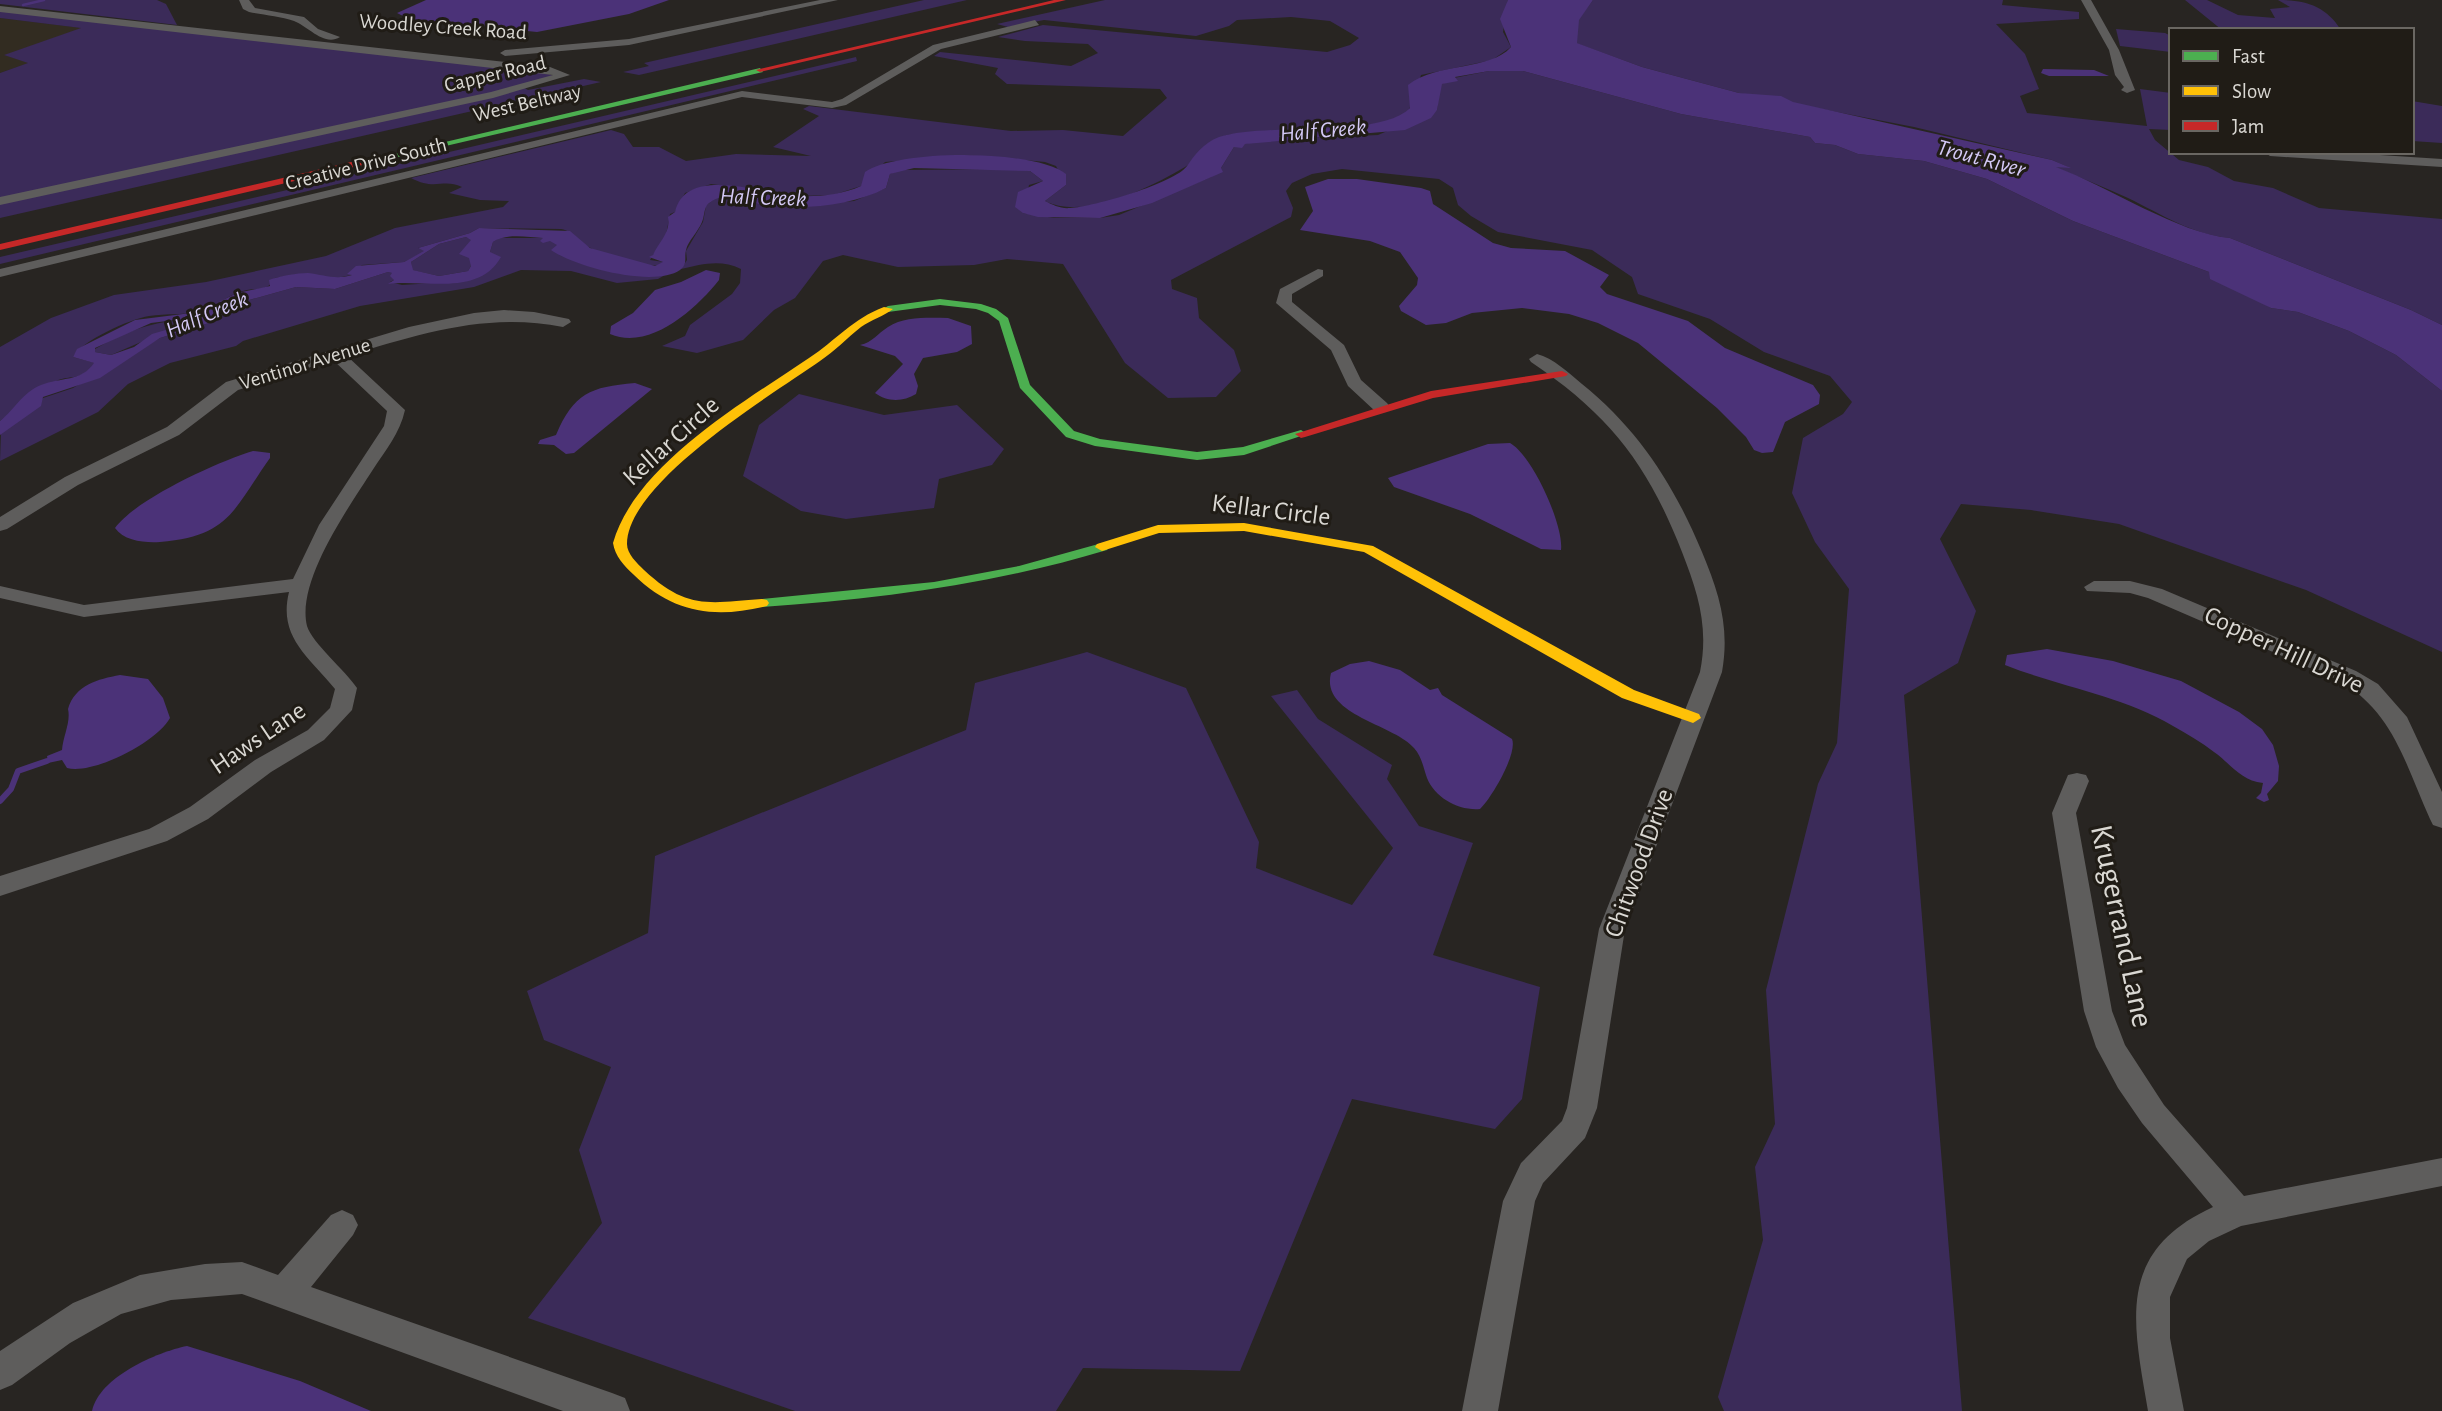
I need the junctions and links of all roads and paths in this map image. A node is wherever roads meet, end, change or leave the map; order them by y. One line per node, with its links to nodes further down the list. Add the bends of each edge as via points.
1 (244, 0): 8 (street, Woodley Creek Road, via 246,8 300,19 321,34 478,53 569,50 630,42)
2 (771, 0): 8 (street)
3 (833, 0): 8 (street)
4 (1009, 0): 13 (main road, West Beltway)
5 (1063, 0): 15 (main road, West Beltway)
6 (2086, 0): 10 (street, via 2114,50 2121,75 2132,88)
7 (0, 9): 14 (street, Capper Road, via 564,75 493,95)
8 (792, 9)
9 (1035, 23): 16 (street, Creative Drive South, via 937,47 846,102 832,105 742,94)
10 (2127, 90)
11 (2301, 154): 12 (street)
12 (2442, 163)
13 (229, 176)
14 (0, 201)
15 (0, 247)
16 (0, 273)
17 (1318, 273): 22 (street, via 1285,292 1284,303 1338,348 1354,382)
18 (563, 322): 19 (street, Ventinor Avenue, via 532,316 461,321)
19 (336, 354): 23 (street, Ventinor Avenue, via 233,386 174,430 78,476); 24 (street, Haws Lane, via 396,411 397,418 317,544)
20 (1537, 359): 21 (street, Chitwood Drive)
21 (1562, 374): 22 (main road, Kellar Circle); 27 (street, Chitwood Drive, via 1650,465 1708,591 1714,612 1715,653)
22 (1381, 407): 27 (main road, Kellar Circle, via 1229,454 1197,456 1099,443 1060,428 1024,387 1004,320 997,313 951,302 891,309 860,320 830,349 776,382 649,486 619,538 620,548 668,599 705,607 870,596 1041,568 1158,529 1244,527 1367,549 1628,694)
23 (0, 526)
24 (301, 584): 26 (street, via 85,611); 30 (street, Haws Lane, via 292,617 297,629 346,688 341,710 331,722 179,825)
25 (2094, 587): 29 (street, Copper Hill Drive, via 2130,587 2155,593 2370,690 2396,717)
26 (0, 592)
27 (1693, 718): 37 (street, Chitwood Drive, via 1612,929 1582,1108 1574,1129 1532,1173 1519,1201)
28 (2077, 781): 32 (street, Krugerrand Lane, via 2064,813 2098,1011 2111,1047 2153,1114)
29 (2442, 819)
30 (0, 886)
31 (2442, 1172): 32 (street)
32 (2237, 1212): 38 (street, via 2198,1230 2175,1248 2162,1270 2153,1297 2153,1338)
33 (342, 1225): 34 (street)
34 (285, 1292): 35 (street, via 242,1278 192,1279 141,1290 87,1312 42,1339); 36 (street)
35 (0, 1373)
36 (612, 1411)
37 (1480, 1411)
38 (2166, 1411)

